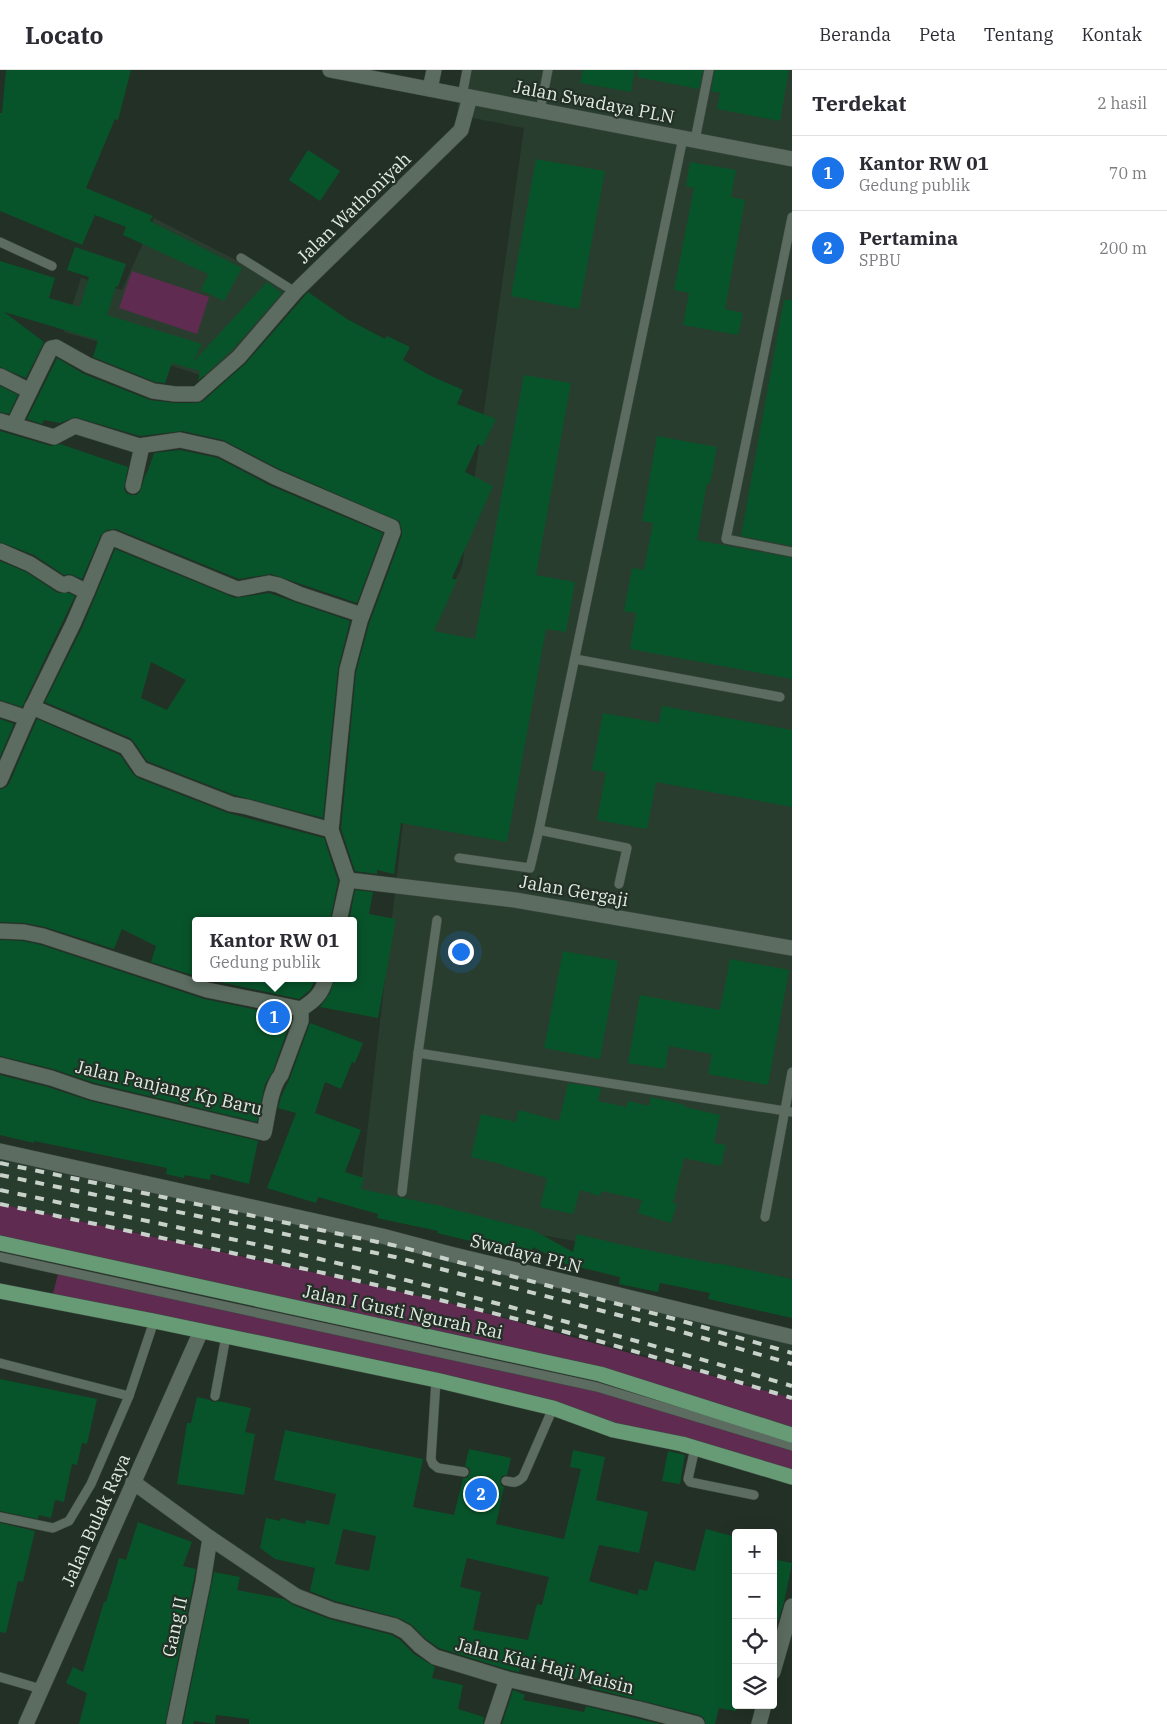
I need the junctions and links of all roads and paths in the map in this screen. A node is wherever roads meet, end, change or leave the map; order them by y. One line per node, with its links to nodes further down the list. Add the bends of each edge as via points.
1 (330, 70): 6 (street, Jalan Swadaya PLN)
2 (434, 70): 7 (street)
3 (467, 70): 8 (lane)
4 (548, 70): 9 (lane)
5 (709, 70): 10 (lane)
6 (400, 77): 7 (street, Jalan Swadaya PLN)
7 (430, 89): 8 (street, Jalan Swadaya PLN)
8 (466, 97): 9 (street, Jalan Swadaya PLN); 16 (street, Jalan Wathoniyah, via 461,130)
9 (540, 110): 10 (street, Jalan Swadaya PLN)
10 (689, 139): 11 (street, Jalan Swadaya PLN); 26 (lane)
11 (792, 159)
12 (792, 217): 23 (lane, via 726,539)
13 (0, 242): 15 (lane)
14 (241, 258): 16 (lane)
15 (52, 266)
16 (295, 292): 18 (street, Jalan Wathoniyah, via 239,357 197,394 153,391 88,365 56,348 51,348)
17 (0, 376): 18 (street)
18 (30, 391): 19 (street)
19 (7, 422): 20 (street, via 56,437 75,426)
20 (142, 446): 21 (street); 25 (street, via 180,440 221,449 276,477 389,525 393,532)
21 (133, 486)
22 (0, 551): 24 (street, via 30,564 60,584 69,582)
23 (792, 552)
24 (87, 592): 25 (street, via 109,539 113,538 232,588 269,583); 29 (street)
25 (362, 615): 31 (street, via 347,670)
26 (575, 659): 27 (lane); 32 (lane)
27 (780, 697)
28 (0, 709): 29 (street)
29 (30, 713): 30 (street); 31 (street, via 126,747 141,769 231,804)
30 (0, 780)
31 (331, 830): 34 (street)
32 (539, 830): 33 (lane, via 530,868); 35 (lane, via 627,848)
33 (459, 858)
34 (348, 880): 36 (street); 39 (street, Jalan Gergaji, via 515,900)
35 (619, 884)
36 (340, 917)
37 (437, 920): 42 (lane)
38 (0, 932): 41 (street, via 43,936 208,990)
39 (792, 948)
40 (324, 982): 41 (street, via 314,1001)
41 (300, 1009): 43 (street, Jalan Panjang Kp Baru, via 301,1021 274,1088 264,1133 92,1092)
42 (418, 1054): 45 (lane); 47 (lane)
43 (0, 1065)
44 (792, 1072): 45 (lane)
45 (788, 1111): 48 (lane)
46 (0, 1151): 55 (street, Swadaya PLN, via 382,1236)
47 (402, 1192)
48 (765, 1217)
49 (0, 1243): 61 (main road, Jalan I Gusti Ngurah Rai, via 600,1374)
50 (0, 1257): 62 (lane, via 597,1387)
51 (0, 1291): 52 (main road)
52 (154, 1321): 53 (main road); 58 (lane)
53 (201, 1331): 54 (main road); 67 (street, Jalan Bulak Raya)
54 (226, 1336): 57 (main road); 59 (lane)
55 (792, 1337)
56 (0, 1363): 58 (lane)
57 (436, 1380): 60 (main road); 64 (lane, via 432,1464)
58 (129, 1396): 69 (lane, via 91,1484 68,1521 53,1528)
59 (215, 1396)
60 (553, 1408): 63 (main road, via 613,1430); 66 (lane, via 523,1477 519,1482)
61 (792, 1435)
62 (792, 1446)
63 (695, 1448): 65 (main road); 68 (lane, via 690,1482)
64 (464, 1472)
65 (792, 1477)
66 (506, 1481)
67 (133, 1482): 70 (street, Jalan Kiai Haji Maisin); 75 (street, Jalan Bulak Raya)
68 (754, 1496)
69 (0, 1517)
70 (210, 1538): 74 (street, Jalan Kiai Haji Maisin, via 296,1596 332,1610 395,1626 435,1657); 77 (street, Gang II)
71 (792, 1606): 72 (street)
72 (775, 1664)
73 (0, 1677): 75 (lane)
74 (507, 1679): 79 (street); 80 (street, Jalan Kiai Haji Maisin)
75 (41, 1689): 78 (street, Jalan Bulak Raya)
76 (763, 1709): 81 (street)
77 (174, 1723)
78 (26, 1724)
79 (492, 1724)
80 (697, 1724)
81 (759, 1724)

